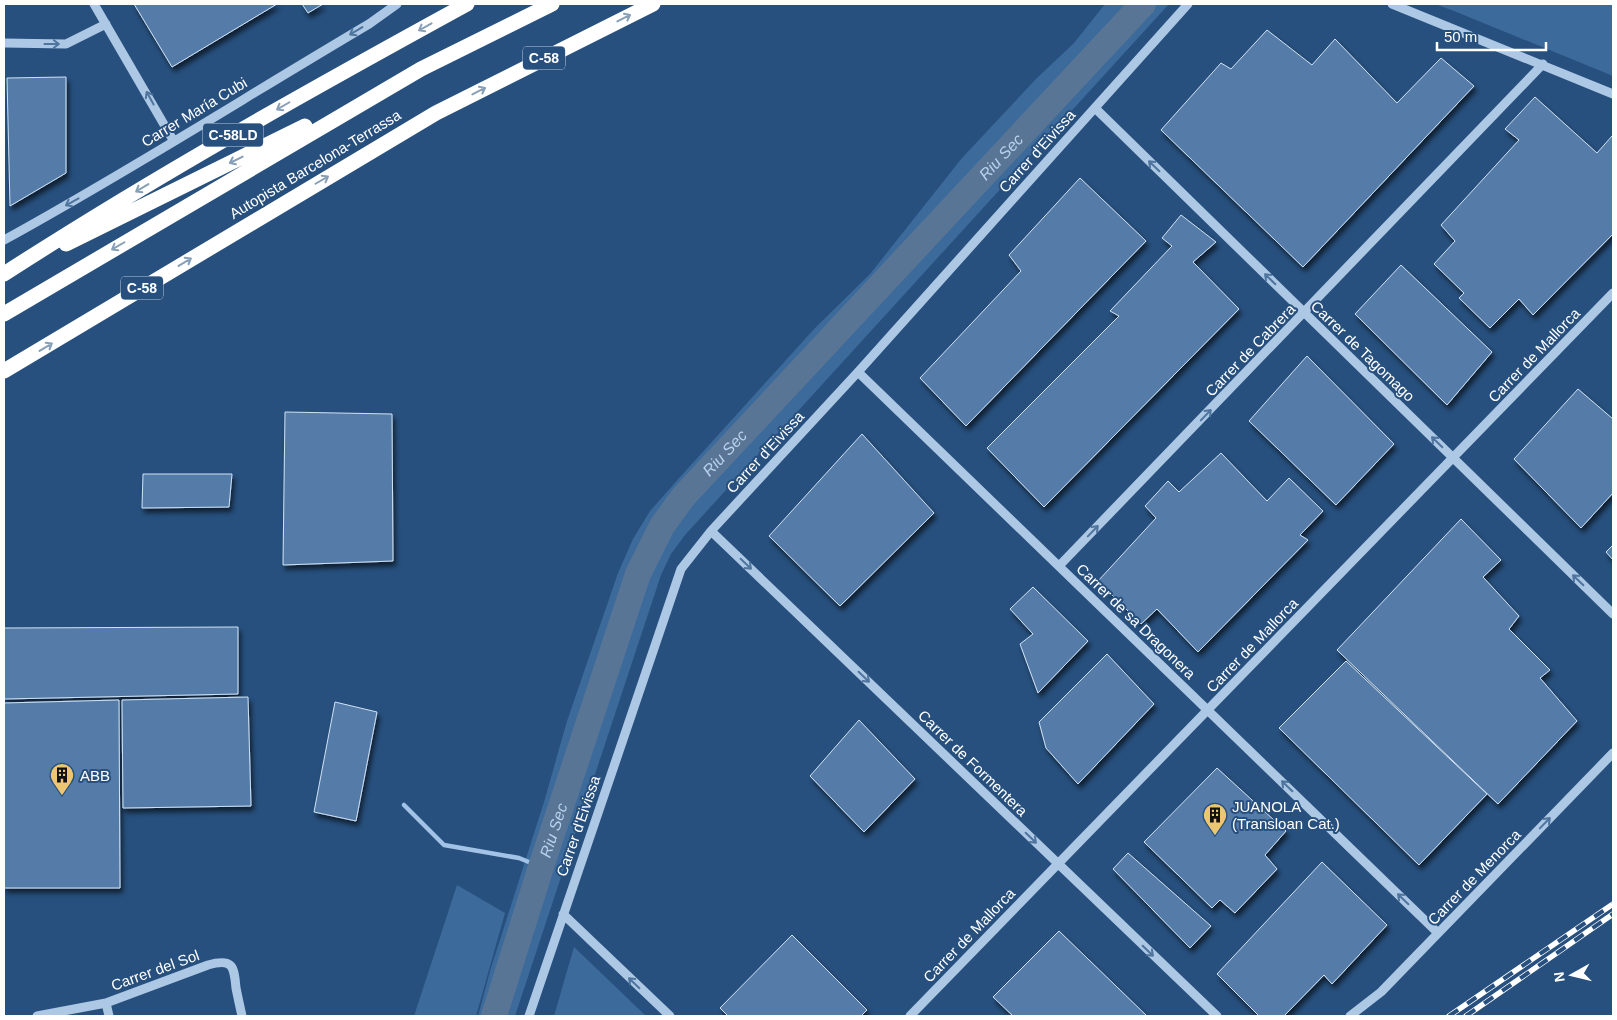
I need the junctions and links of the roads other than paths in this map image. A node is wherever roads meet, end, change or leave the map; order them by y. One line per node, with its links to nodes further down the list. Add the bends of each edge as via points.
1 (94, 4): 8 (street)
2 (397, 4): 14 (street, Carrer María Cubi, one-way to 14)
3 (467, 4): 16 (highway, C-58LD, one-way to 16, via 210,148)
4 (552, 4): 11 (highway, Autopista Barcelona-Terrassa)
5 (653, 4): 20 (highway, Autopista Barcelona-Terrassa / C-58, one-way to 5, via 436,113)
6 (1188, 4): 13 (street, Carrer d'Eivissa)
7 (1392, 4): 10 (street)
8 (106, 24): 9 (street, one-way to 8, via 66,44); 14 (street, one-way to 8)
9 (4, 43)
10 (1543, 64): 12 (street); 18 (street, Carrer de Cabrera)
11 (421, 69): 16 (highway, one-way to 16); 19 (highway, Autopista Barcelona-Terrassa, one-way to 19)
12 (1613, 94)
13 (1095, 108): 18 (street, Carrer de Tagomago, one-way to 13); 21 (street, Carrer d'Eivissa)
14 (174, 140): 15 (street, Carrer María Cubi, one-way to 15, via 101,187)
15 (4, 240)
16 (4, 274)
17 (1613, 293): 22 (street, Carrer de Mallorca)
18 (1305, 313): 22 (street, Carrer de Tagomago, one-way to 18); 24 (street, Carrer de Cabrera, one-way to 18)
19 (4, 314)
20 (4, 371)
21 (858, 372): 23 (street, Carrer d'Eivissa); 24 (street, Carrer de sa Dragonera)
22 (1453, 458): 25 (street, Carrer de Tagomago, one-way to 22); 26 (street, Carrer de Mallorca)
23 (711, 531): 28 (street, Carrer de Formentera, one-way to 28); 29 (street, Carrer d'Eivissa, via 681,569 674,584)
24 (1059, 566): 26 (street, Carrer de sa Dragonera)
25 (1613, 614)
26 (1208, 709): 28 (street, Carrer de Mallorca); 30 (street, Carrer de sa Dragonera, one-way to 26)
27 (1613, 753): 30 (street, Carrer de Menorca, one-way to 27)
28 (1058, 864): 37 (street, Carrer de Mallorca); 38 (street, Carrer de Formentera, one-way to 38)
29 (563, 914): 35 (street, Carrer d'Eivissa); 36 (street, one-way to 29)
30 (1438, 933): 39 (street, Carrer de Menorca, via 1381,992)
31 (106, 1002): 32 (street, Carrer del Sol); 33 (street); 34 (street, Carrer del Sol, via 216,962 225,962 231,965 236,975)
32 (36, 1016)
33 (109, 1016)
34 (242, 1016)
35 (529, 1016)
36 (670, 1016)
37 (910, 1016)
38 (1216, 1016)
39 (1350, 1016)

